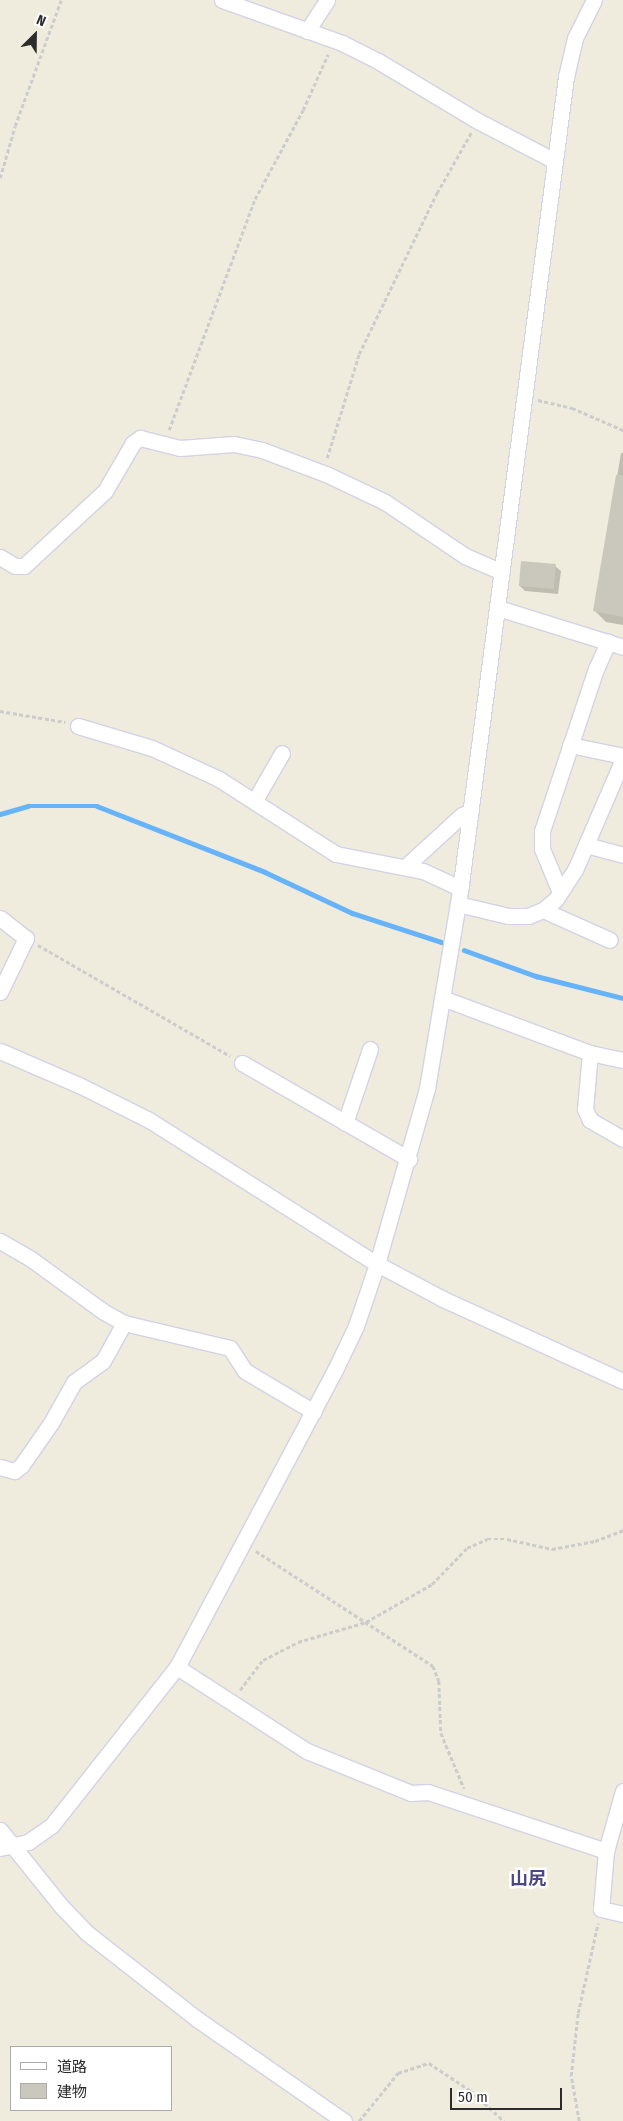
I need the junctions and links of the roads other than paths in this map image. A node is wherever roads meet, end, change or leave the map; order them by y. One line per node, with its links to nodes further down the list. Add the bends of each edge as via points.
1 (222, 0): 4 (street)
2 (327, 0): 4 (street)
3 (594, 0): 5 (street, via 581,22 570,54)
4 (308, 31): 5 (street, via 334,40 416,81 478,121)
5 (555, 161): 7 (street)
6 (0, 557): 7 (street, via 15,566 24,566 105,490 135,440 140,438 190,448 245,446 326,474 386,502 465,556)
7 (502, 572): 8 (street)
8 (498, 608): 9 (street); 16 (street)
9 (608, 642): 10 (street); 12 (street)
10 (623, 647)
11 (78, 726): 15 (street, via 152,748 219,779)
12 (570, 745): 14 (street); 21 (street, via 542,831 546,863)
13 (282, 753): 15 (street)
14 (623, 757): 17 (street)
15 (254, 800): 19 (street, via 336,854 352,860)
16 (471, 811): 19 (street, via 462,815); 20 (street)
17 (586, 845): 18 (street); 21 (street)
18 (623, 855)
19 (405, 867): 20 (street)
20 (460, 888): 22 (street)
21 (560, 892): 23 (street)
22 (458, 904): 23 (street, via 508,916 528,916); 27 (street)
23 (543, 910): 25 (street)
24 (0, 918): 26 (street, via 26,938)
25 (610, 940)
26 (0, 992)
27 (442, 998): 29 (street); 35 (street, via 427,1088)
28 (370, 1050): 33 (street)
29 (590, 1053): 31 (street); 34 (street, via 585,1109 590,1120)
30 (1, 1054): 37 (street, via 80,1084 149,1120)
31 (623, 1060)
32 (242, 1063): 33 (street)
33 (345, 1123): 35 (street)
34 (623, 1139)
35 (409, 1159): 37 (street)
36 (0, 1241): 38 (street, via 32,1259 104,1312)
37 (377, 1264): 39 (street, via 443,1299); 40 (street, via 356,1326)
38 (124, 1322): 40 (street, via 221,1344 237,1355 245,1371); 41 (street, via 103,1361 74,1382 21,1466 14,1471)
39 (623, 1381)
40 (314, 1412): 42 (street)
41 (0, 1467)
42 (177, 1667): 45 (street, via 52,1826 36,1838); 46 (street, via 307,1751 411,1793 428,1792)
43 (623, 1791): 46 (street)
44 (0, 1830): 45 (street)
45 (7, 1847): 48 (street, via 87,1933 196,2019)
46 (606, 1851): 47 (street, via 601,1909)
47 (623, 1914)
48 (344, 2121)

